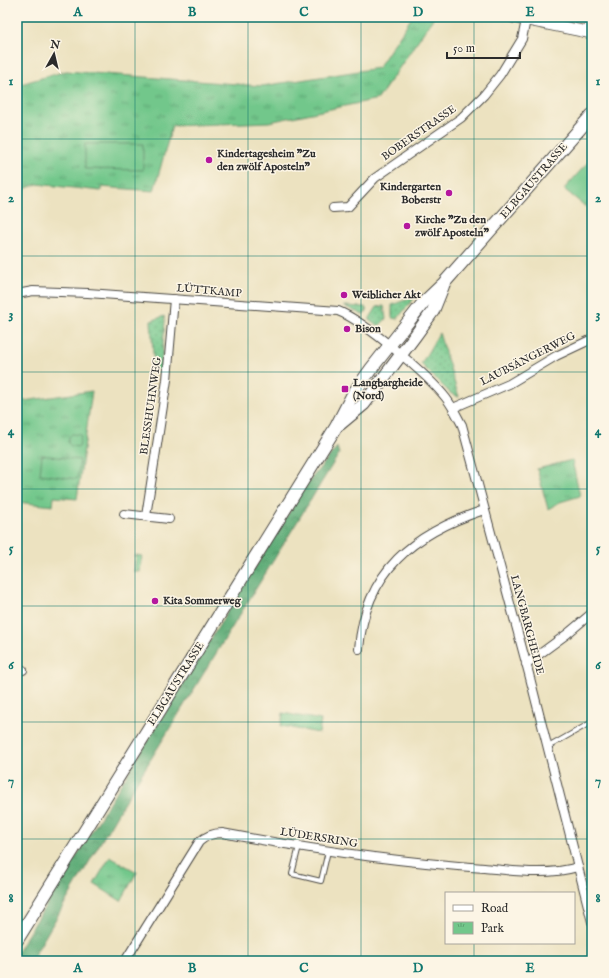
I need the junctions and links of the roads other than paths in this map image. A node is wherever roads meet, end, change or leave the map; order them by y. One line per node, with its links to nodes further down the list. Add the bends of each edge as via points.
1 (513, 17): 3 (street)
2 (589, 17): 4 (lane)
3 (526, 20): 4 (street); 6 (street, BOBERSTRASSE, via 522,38 500,76 461,118 381,173 348,207)
4 (589, 33)
5 (592, 115): 7 (main road, ELBGAUSTRASSE)
6 (333, 208)
7 (444, 283): 11 (main road, ELBGAUSTRASSE, via 423,303); 12 (main road, ELBGAUSTRASSE, via 433,311)
8 (17, 294): 9 (street, LÜTTKAMP, via 52,291)
9 (174, 299): 11 (street, LÜTTKAMP, via 338,311 361,324); 17 (street, BLESSHUHNWEG, via 166,380)
10 (592, 339): 13 (street, LAUBSÄNGERWEG, via 556,356 509,384)
11 (389, 346): 12 (street, LÜTTKAMP); 14 (main road, ELBGAUSTRASSE, via 353,394)
12 (400, 355): 13 (street, LANGBARGHEIDE, via 436,387); 14 (main road, ELBGAUSTRASSE, via 364,404)
13 (453, 408): 15 (street, LANGBARGHEIDE, via 462,425)
14 (336, 427): 29 (main road, ELBGAUSTRASSE)
15 (484, 510): 20 (street, via 432,531 395,560 381,578 367,608 360,632); 21 (street, LANGBARGHEIDE)
16 (124, 514): 17 (street)
17 (146, 516): 18 (street)
18 (169, 519)
19 (592, 612): 21 (street)
20 (359, 649)
21 (526, 664): 23 (street, LANGBARGHEIDE)
22 (592, 722): 23 (lane)
23 (548, 748): 26 (street, LANGBARGHEIDE)
24 (299, 846): 25 (street, LÜDERSRING); 25 (lane, via 292,874 321,881); 30 (street, LÜDERSRING, via 222,832 205,837 199,842)
25 (328, 850): 26 (street, LÜDERSRING, via 454,866 530,872 553,872)
26 (578, 867): 27 (street, LANGBARGHEIDE)
27 (589, 898): 28 (street, LANGBARGHEIDE)
28 (592, 922)
29 (17, 940)
30 (125, 961)

